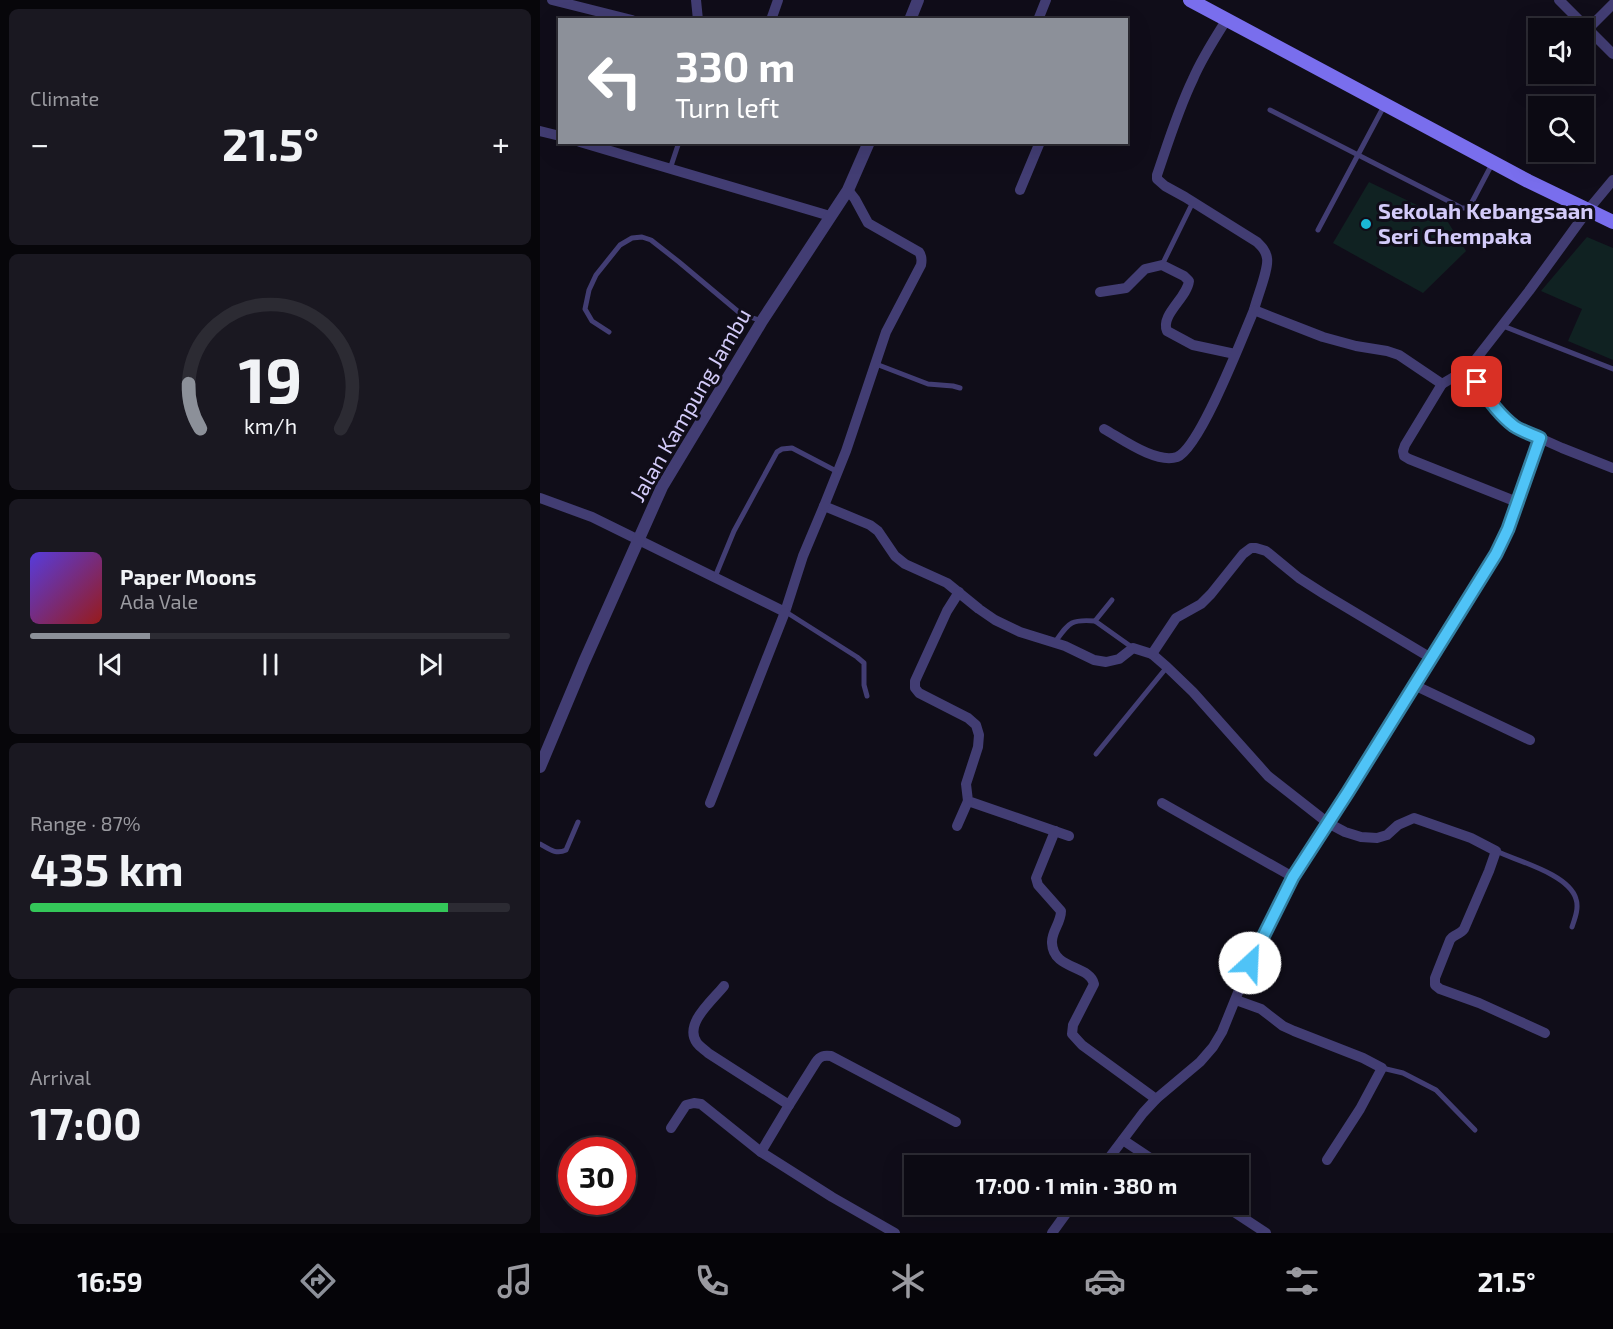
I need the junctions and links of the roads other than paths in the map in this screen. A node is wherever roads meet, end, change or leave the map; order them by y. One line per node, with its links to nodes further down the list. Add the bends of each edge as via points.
1 (552, 0): 10 (street)
2 (696, 0): 11 (street)
3 (778, 0): 12 (street)
4 (910, 0): 13 (street)
5 (918, 0): 14 (street)
6 (1046, 0): 15 (street)
7 (1190, 0): 17 (main road)
8 (1559, 0): 16 (street)
9 (1613, 4): 18 (street)
10 (624, 18)
11 (698, 18)
12 (772, 18)
13 (908, 18)
14 (909, 18)
15 (1039, 18)
16 (1577, 18)
17 (1227, 19): 21 (main road); 35 (street, via 1192,80 1157,175 1160,183)
18 (1594, 23)
19 (1594, 35): 20 (street)
20 (1613, 54)
21 (1384, 104): 29 (lane); 30 (main road)
22 (1270, 110): 29 (lane)
23 (540, 131): 24 (street)
24 (558, 136)
25 (587, 144): 31 (street)
26 (678, 144): 31 (lane)
27 (866, 144): 33 (street, Jalan Kampung Jambu)
28 (1039, 144): 34 (street)
29 (1358, 155): 30 (lane, via 1462,208 1471,204); 39 (lane)
30 (1493, 162): 36 (main road)
31 (670, 169): 37 (street)
32 (1613, 180): 36 (street)
33 (848, 190): 37 (street, Jalan Kampung Jambu); 47 (street, via 868,223 921,256 921,265)
34 (1020, 190)
35 (1193, 202): 40 (lane); 42 (street, via 1264,249 1268,264)
36 (1587, 210): 38 (main road); 44 (street)
37 (830, 216): 43 (street, Jalan Kampung Jambu)
38 (1613, 222)
39 (1318, 230)
40 (1162, 265): 41 (street, via 1147,268 1126,288); 46 (street, via 1189,281 1166,320 1167,331 1193,345)
41 (1100, 292)
42 (1254, 310): 46 (street); 50 (street, via 1323,337 1399,355)
43 (762, 321): 45 (lane, via 741,314 651,240 642,237 620,245 589,290 585,309 592,321); 59 (street, Jalan Kampung Jambu, via 662,487)
44 (1502, 326): 48 (street); 49 (lane)
45 (609, 332)
46 (1235, 354): 52 (street, via 1204,423 1177,456 1150,454)
47 (874, 363): 51 (lane, via 928,384); 55 (street)
48 (1469, 368): 50 (street); 53 (street, via 1499,412 1515,427)
49 (1613, 369)
50 (1442, 384): 57 (street, via 1405,445 1404,456)
51 (960, 388)
52 (1104, 429)
53 (1540, 438): 54 (street); 57 (street)
54 (1613, 468)
55 (838, 472): 58 (street); 60 (lane, via 792,448 777,452)
56 (540, 498): 59 (street, via 592,517)
57 (1517, 502): 68 (street, via 1496,554)
58 (824, 506): 61 (street, via 870,525 905,564); 63 (street)
59 (638, 540): 60 (street); 73 (street, Jalan Kampung Jambu)
60 (714, 577): 63 (street)
61 (959, 592): 65 (street, via 995,620); 76 (street, via 914,684 919,693 976,725 978,747 966,784)
62 (1112, 600): 64 (lane)
63 (785, 612): 71 (lane, via 864,663); 77 (street)
64 (1095, 621): 65 (lane, via 1072,622); 66 (lane)
65 (1054, 642): 66 (street, via 1106,662 1119,659)
66 (1133, 648): 67 (street)
67 (1152, 654): 68 (street, via 1176,618 1201,604 1243,554 1256,548); 69 (street)
68 (1431, 658): 70 (street)
69 (1167, 667): 74 (lane); 80 (street, via 1268,776)
70 (1414, 685): 72 (street); 80 (street)
71 (867, 696)
72 (1530, 740)
73 (543, 751): 75 (street, Jalan Kampung Jambu)
74 (1096, 754)
75 (540, 767)
76 (968, 801): 81 (street); 82 (street)
77 (710, 803)
78 (1162, 803): 86 (street)
79 (578, 822): 84 (lane, via 566,850 554,852)
80 (1328, 823): 85 (street, via 1361,837 1377,838 1414,818); 86 (street)
81 (957, 826)
82 (1055, 831): 83 (street); 92 (street, via 1036,879 1061,911 1052,945 1060,960 1094,980 1072,1034 1082,1046)
83 (1069, 836)
84 (540, 844)
85 (1496, 851): 87 (lane, via 1552,874 1573,891 1577,908); 90 (street, via 1464,929 1450,940 1435,985)
86 (1293, 877): 89 (street)
87 (1572, 927)
88 (724, 986): 93 (street, via 697,1019 693,1028 697,1043)
89 (1236, 999): 91 (street, via 1262,1009 1283,1026); 92 (street, via 1214,1047)
90 (1545, 1033)
91 (1382, 1068): 96 (lane, via 1403,1073 1436,1090); 101 (street)
92 (1156, 1099): 97 (street)
93 (789, 1105): 94 (street, via 816,1062 825,1055); 98 (street)
94 (956, 1122)
95 (671, 1128): 98 (street, via 686,1105 701,1104)
96 (1475, 1130)
97 (1123, 1140): 99 (street); 100 (street)
98 (761, 1152): 104 (street)
99 (1111, 1155)
100 (1146, 1155)
101 (1327, 1160)
102 (1065, 1215): 105 (street)
103 (1239, 1215): 106 (street)
104 (895, 1233)
105 (1052, 1233)
106 (1266, 1233)

